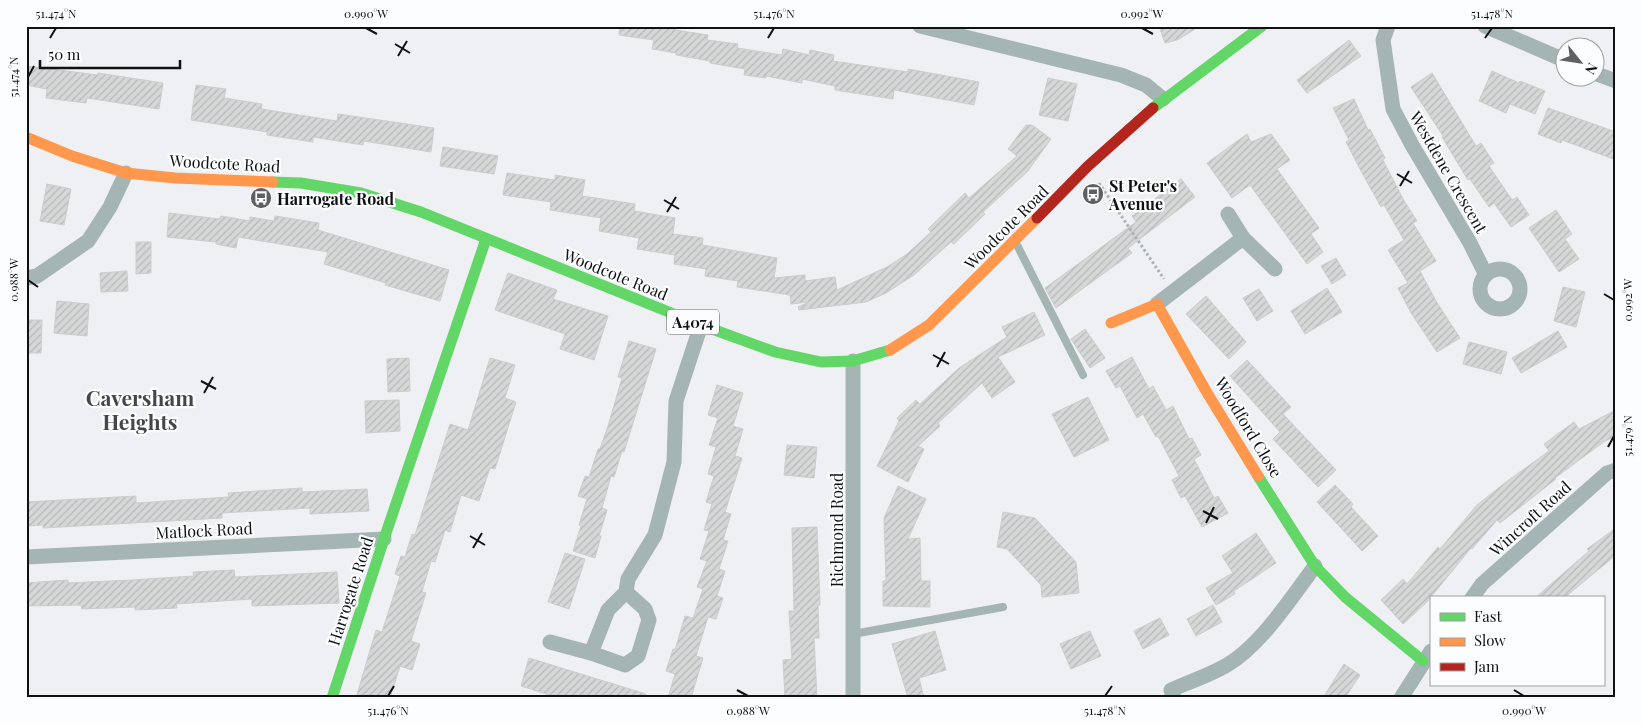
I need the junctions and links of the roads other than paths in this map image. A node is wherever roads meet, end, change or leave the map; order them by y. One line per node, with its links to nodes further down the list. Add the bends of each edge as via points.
1 (920, 26): 8 (street, via 1121,75 1146,85)
2 (1262, 26): 8 (main road, Woodcote Road / A4074)
3 (1388, 26): 16 (street, Westdene Crescent, via 1383,40 1393,109)
4 (1485, 26): 5 (street)
5 (1554, 56)
6 (1604, 76): 7 (street)
7 (1616, 81)
8 (1163, 99): 14 (main road, Woodcote Road / A4074, via 1088,166)
9 (26, 137): 10 (main road, Woodcote Road / A4074)
10 (126, 173): 13 (main road, Woodcote Road / A4074, via 301,183 361,193 421,212); 17 (street, via 110,207 88,241 37,276)
11 (1228, 214): 12 (street)
12 (1243, 238): 15 (street); 18 (street)
13 (486, 239): 20 (main road, Woodcote Road / A4074); 24 (main road, Harrogate Road)
14 (1015, 241): 21 (main road, Woodcote Road / A4074, via 929,325 892,349); 22 (lane)
15 (1275, 269)
16 (1486, 275)
17 (26, 278)
18 (1157, 304): 19 (main road); 26 (main road, Woodford Close, via 1206,391)
19 (1111, 323)
20 (701, 325): 21 (main road, Woodcote Road / A4074, via 775,352 820,362); 27 (street, via 676,401 674,462 655,535 628,580)
21 (853, 361): 30 (street, Richmond Road)
22 (1083, 375)
23 (1616, 470): 28 (street, Wincroft Road, via 1600,479 1482,584)
24 (384, 539): 25 (street, Matlock Road); 35 (main road, Harrogate Road)
25 (26, 557)
26 (1315, 566): 33 (main road, Woodford Close, via 1345,597); 34 (street, via 1253,644 1228,664)
27 (626, 592): 32 (street, via 608,610); 32 (street, via 646,608 649,620 638,656 625,665)
28 (1473, 596)
29 (1003, 606): 30 (lane)
30 (853, 634): 36 (street, Richmond Road)
31 (550, 642): 32 (street)
32 (591, 653)
33 (1427, 656): 37 (street)
34 (1172, 694)
35 (332, 698)
36 (853, 698)
37 (1401, 698)

